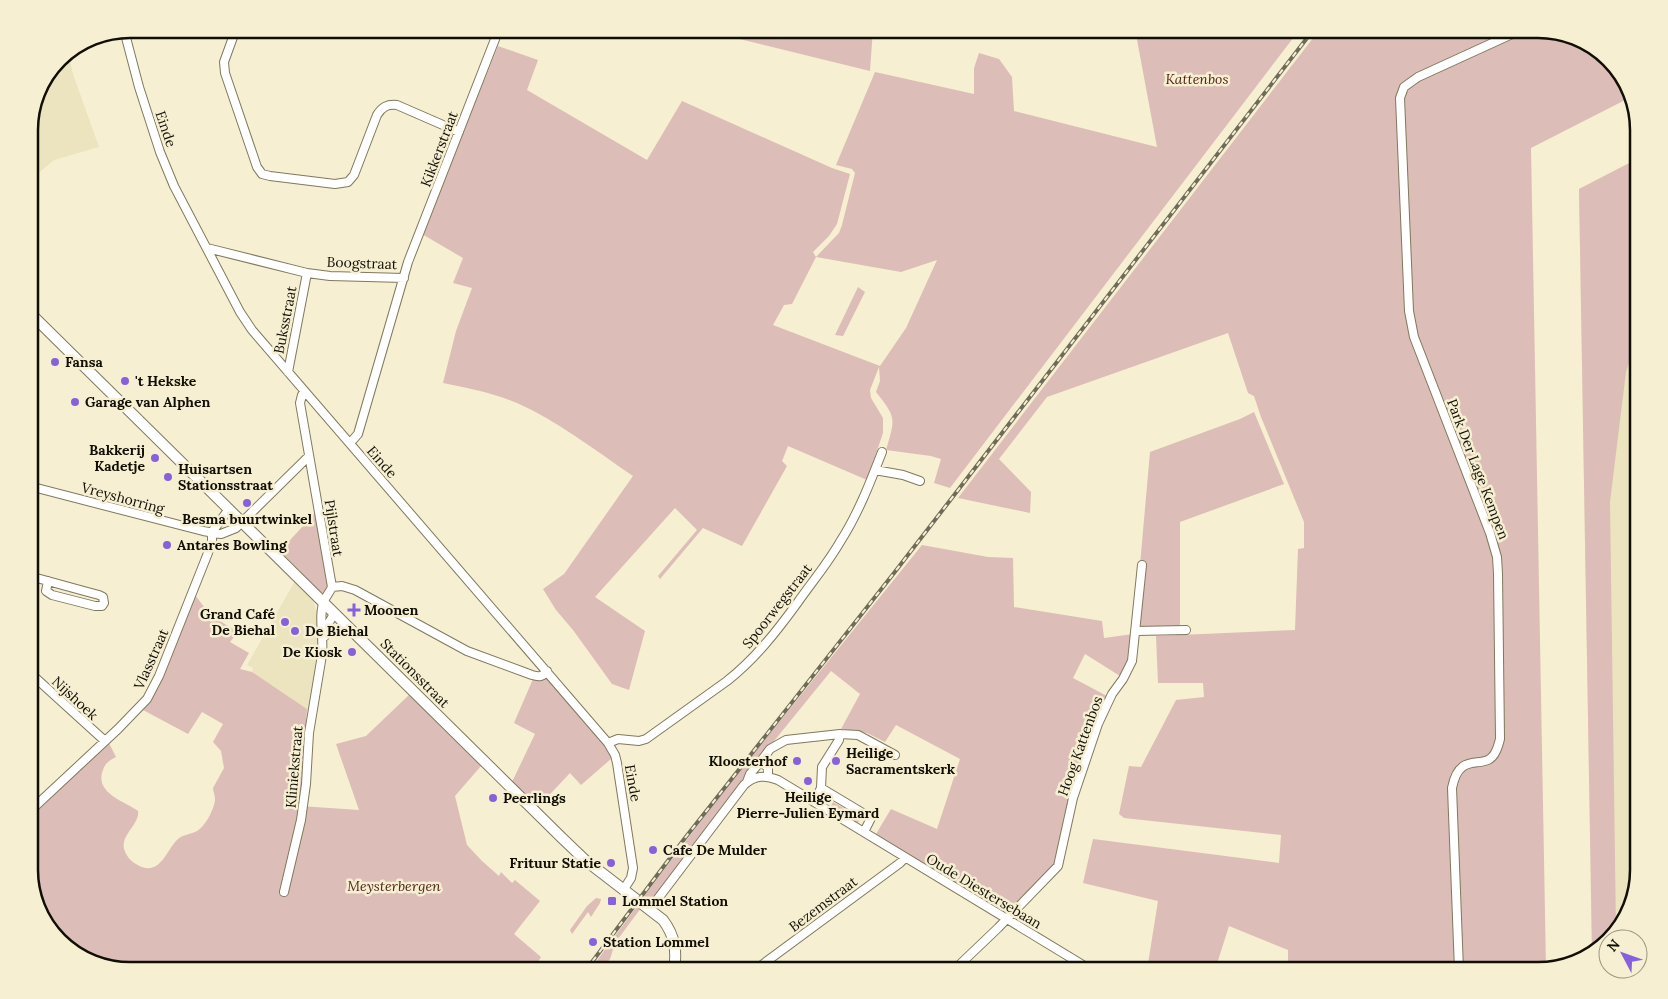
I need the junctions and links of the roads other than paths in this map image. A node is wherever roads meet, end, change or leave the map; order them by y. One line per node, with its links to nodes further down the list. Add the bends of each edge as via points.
1 (126, 38): 6 (street, Einde, via 160,152)
2 (233, 38): 5 (street, via 224,62 225,73 257,167 265,175 335,184 348,182 354,175 377,115 388,105 396,105)
3 (496, 38): 5 (street, Kikkerstraat)
4 (1503, 38): 52 (street, Park Der Lage Kempen, via 1418,77 1404,86 1400,98 1411,323 1497,556 1500,739 1490,759 1461,766 1455,773 1452,788)
5 (459, 132): 8 (street, Kikkerstraat)
6 (207, 248): 7 (street, Boogstraat); 10 (street, Einde, via 240,312)
7 (307, 273): 8 (street, Boogstraat); 10 (street, Buksstraat)
8 (404, 278): 12 (street, Boogstraat, via 358,434)
9 (38, 321): 18 (main road, Stationsstraat)
10 (288, 372): 11 (street, Einde)
11 (305, 392): 12 (street, Einde); 14 (street, Pijlstraat, via 300,403)
12 (350, 443): 30 (street, Einde)
13 (882, 452): 15 (street, Spoorwegstraat)
14 (309, 456): 19 (street); 24 (street, Pijlstraat)
15 (875, 470): 16 (street); 34 (street, Spoorwegstraat, via 840,543 756,654 727,681 646,739 618,739)
16 (920, 481)
17 (38, 488): 20 (street, Vreyshorring)
18 (229, 509): 19 (main road, Stationsstraat); 20 (street)
19 (242, 522): 20 (street, Vreyshorring, via 221,534); 25 (main road, Stationsstraat)
20 (212, 532): 33 (street, Vlasstraat, via 208,553 159,676 139,709)
21 (1142, 565): 28 (street, Hoog Kattenbos)
22 (38, 578): 23 (street)
23 (48, 581): 23 (street, via 103,597 104,603 95,606 52,595 46,591)
24 (332, 587): 25 (street); 30 (street, via 355,590 467,651 540,677)
25 (323, 602): 26 (main road, Stationsstraat); 29 (street, Kliniekstraat)
26 (334, 614): 29 (street, Kliniekstraat); 44 (main road, Stationsstraat, via 562,838)
27 (1186, 630): 28 (street)
28 (1136, 631): 47 (street, Hoog Kattenbos, via 1132,661 1102,714 1077,787 1058,866)
29 (323, 643): 45 (street, Kliniekstraat, via 309,732 301,820)
30 (547, 670): 34 (street, Einde)
31 (38, 680): 33 (street, Nijshoek)
32 (840, 734): 35 (street, via 858,735); 36 (street, via 786,740 770,750); 39 (street, via 823,762)
33 (105, 741): 41 (street, Vlasstraat)
34 (608, 743): 44 (street, Einde, via 617,763 633,868)
35 (895, 755)
36 (761, 761): 37 (street, via 768,768); 38 (street)
37 (768, 776): 38 (street); 40 (street, Oude Diestersebaan)
38 (746, 782): 46 (street)
39 (821, 788): 40 (street); 42 (street, via 871,818)
40 (814, 802): 42 (street, Oude Diestersebaan)
41 (38, 804)
42 (864, 832): 43 (street, Oude Diestersebaan)
43 (905, 858): 47 (street, Oude Diestersebaan); 49 (street, Bezemstraat)
44 (624, 889): 46 (main road, Stationsstraat)
45 (284, 892)
46 (650, 909): 48 (main road, via 672,934)
47 (1006, 920): 50 (street, Hoog Kattenbos); 51 (street, Oude Diestersebaan)
48 (675, 962)
49 (766, 962)
50 (962, 962)
51 (1077, 962)
52 (1459, 962)

